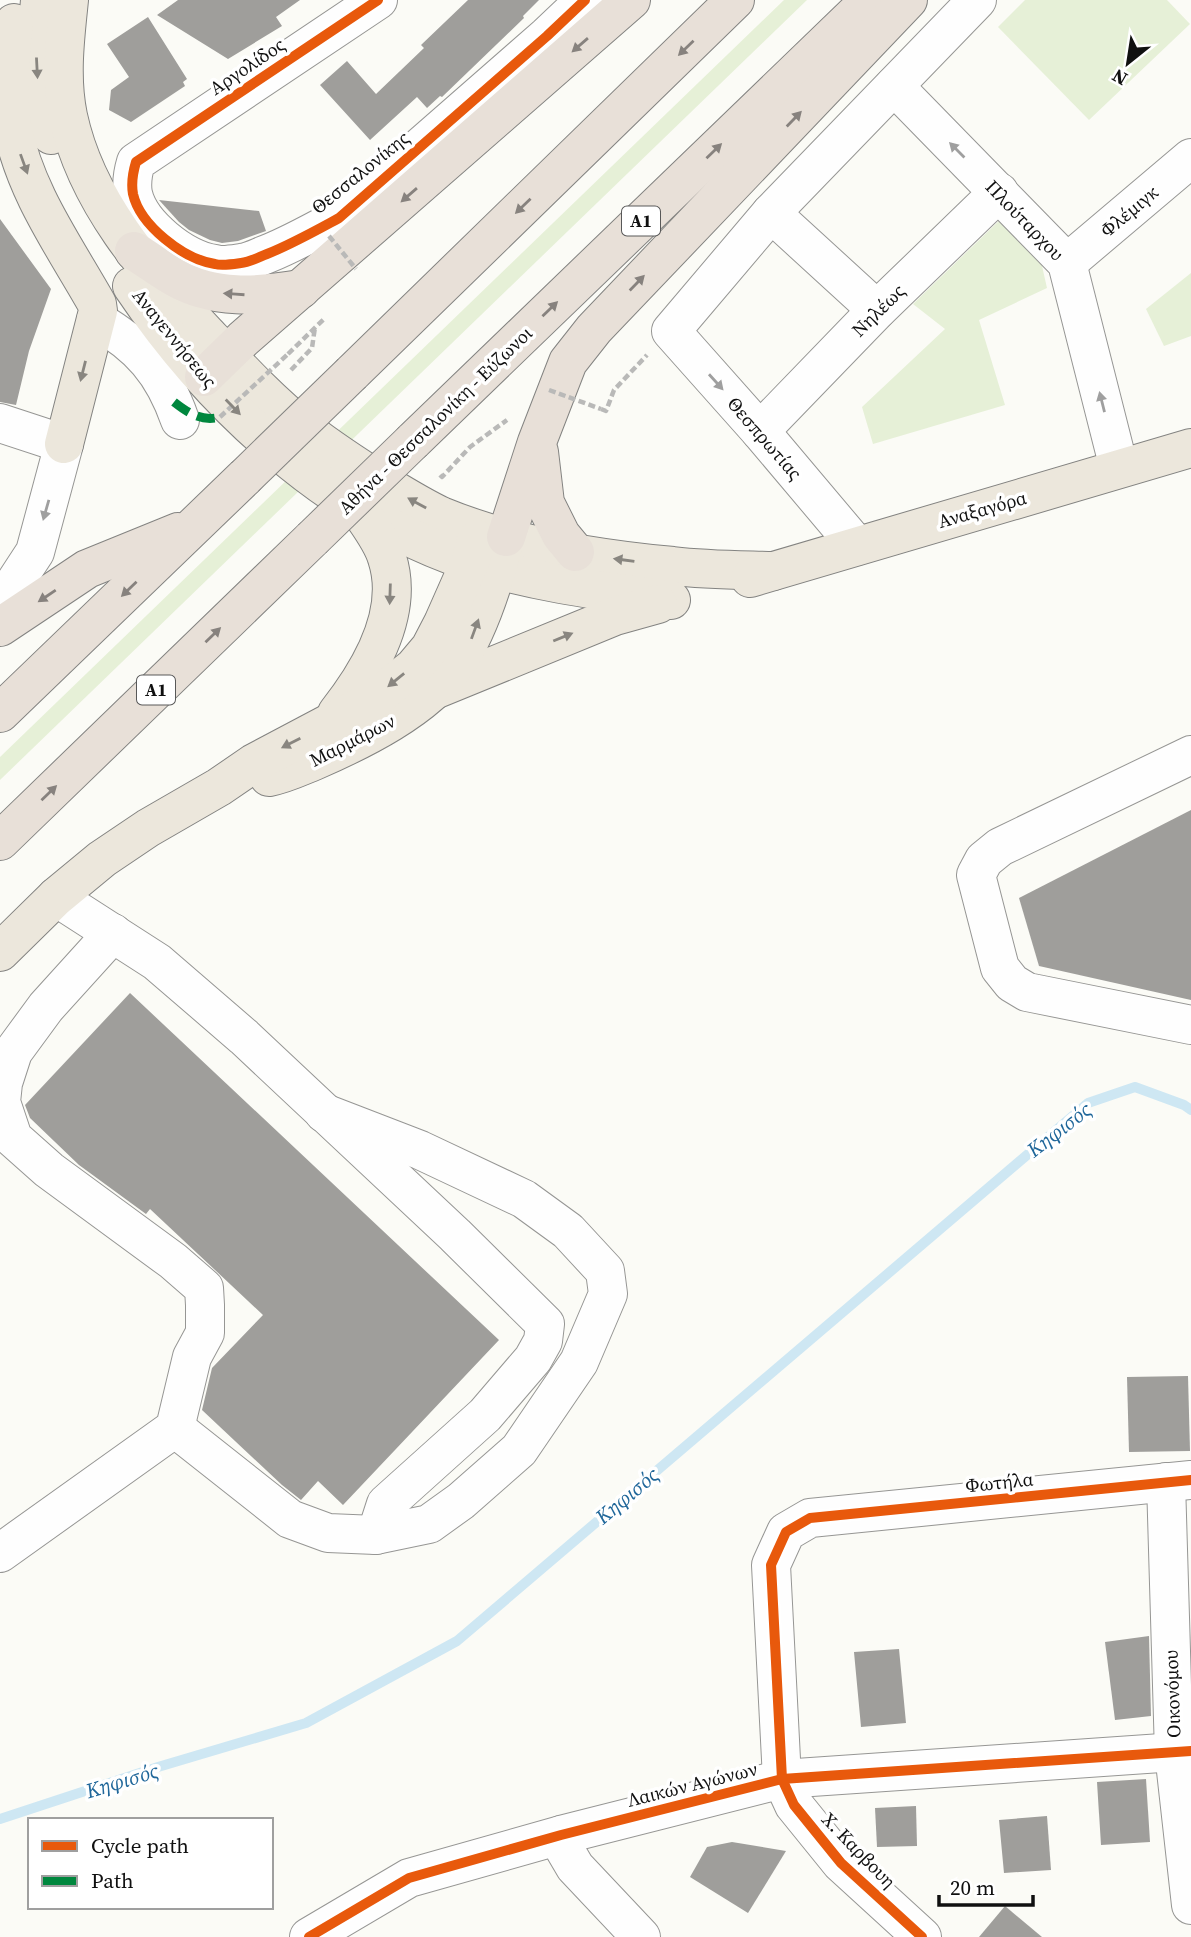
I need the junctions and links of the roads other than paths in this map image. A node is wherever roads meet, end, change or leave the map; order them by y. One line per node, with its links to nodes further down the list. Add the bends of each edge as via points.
1 (16, 0): 20 (main road, one-way to 20, via 10,49 12,125 36,195 97,304)
2 (40, 0): 21 (main road, Αναγεννήσεως, one-way to 21, via 37,71 52,140 91,220 139,296)
3 (69, 0): 16 (main road, Αναγεννήσεως, via 65,56 68,114 87,173)
4 (377, 0): 13 (street, Αργολίδος)
5 (584, 0): 13 (street, Θεσσαλονίκης, via 339,218 244,263 215,265 184,253 157,233 139,212 132,193)
6 (632, 0): 18 (highway, one-way to 18)
7 (735, 0): 30 (highway, one-way to 30, bridge)
8 (870, 0): 43 (highway, Αθήνα - Θεσσαλονίκη - Εύζωνοι / Α1, one-way to 8, bridge)
9 (908, 0): 25 (highway, one-way to 9, via 568,362 594,328)
10 (977, 0): 11 (street)
11 (894, 86): 14 (street, Πλούταρχου, one-way to 11); 15 (street)
12 (1191, 158): 17 (street, Φλέμιγκ)
13 (136, 162)
14 (999, 192): 17 (street, Πλούταρχου); 19 (street, Νηλέως)
15 (771, 213): 19 (street); 24 (street, Θεσπρωτίας, one-way to 24, via 671,331)
16 (134, 250): 18 (highway, one-way to 16, via 269,295 201,289 176,279); 21 (main road, Αναγεννήσεως)
17 (1067, 263): 28 (street, Πλούταρχου, one-way to 17)
18 (301, 289): 21 (highway)
19 (877, 310): 24 (street, Νηλέως)
20 (96, 320): 22 (street, via 131,342 149,363 173,399); 26 (main road, one-way to 26)
21 (215, 366): 29 (main road, Αναγεννήσεως, one-way to 29, via 244,419 286,458); 32 (main road, Αναγεννήσεως, one-way to 21, via 342,457)
22 (180, 420)
23 (0, 422): 26 (street)
24 (760, 431): 31 (street, Θεσπρωτίας)
25 (537, 442): 32 (highway); 33 (highway, via 545,503)
26 (64, 444): 35 (street, one-way to 35, via 35,552)
27 (1191, 448): 28 (main road, Αναξαγόρα)
28 (1119, 468): 31 (main road, Αναξαγόρα)
29 (359, 509): 32 (main road, Αναγεννήσεως, via 419,542); 40 (main road, one-way to 40, via 388,561 389,615 372,661)
30 (196, 525): 37 (highway, one-way to 37, via 87,569); 39 (highway, one-way to 39)
31 (857, 546): 34 (main road, Αναξαγόρα)
32 (488, 549): 33 (main road, Αναξαγόρα); 36 (main road, Αναξαγόρα, via 568,585); 38 (main road, Μαρμάρων, one-way to 32, via 470,642); 40 (main road, Μαρμάρων, one-way to 40, via 414,667 373,699)
33 (575, 552): 34 (main road, Αναξαγόρα, one-way to 33, via 674,566)
34 (773, 571): 36 (main road, Αναξαγόρα)
35 (0, 600)
36 (671, 600): 38 (main road, one-way to 36, via 615,616)
37 (0, 627)
38 (432, 691): 42 (main road, Μαρμάρων, via 387,725 341,749 282,775)
39 (0, 713)
40 (328, 724): 42 (main road, Μαρμάρων, one-way to 42, via 274,751)
41 (1191, 755): 47 (street, via 1000,847 984,860 976,875 1000,968 1012,983 1027,992)
42 (219, 787): 44 (main road, Μαρμάρων, via 148,828)
43 (0, 841)
44 (55, 897): 45 (street); 46 (main road, Μαρμάρων)
45 (113, 933): 48 (street, via 157,962); 49 (street, via 46,1007 13,1052 1,1102 13,1138 204,1288 205,1333 192,1357)
46 (0, 953)
47 (1191, 1025)
48 (324, 1113): 51 (street, via 545,1324 533,1359 485,1415 386,1504); 51 (street, via 420,1150 524,1199 568,1231 605,1271 608,1294 579,1362 519,1450 429,1524)
49 (175, 1428): 51 (street, via 289,1519 328,1533); 52 (street)
50 (1178, 1481): 53 (street, Οικονόμου); 54 (street, Φωτήλα, via 810,1518 786,1532 771,1565)
51 (376, 1535)
52 (0, 1553)
53 (1183, 1752): 54 (street, Λαικών Αγώνων); 56 (street, Οικονόμου)
54 (782, 1779): 55 (street, Λαικών Αγώνων); 59 (street, Χ. Καρβουη, via 794,1805 841,1863)
55 (561, 1835): 57 (street, Λαικών Αγώνων, via 409,1878); 58 (street, via 575,1867)
56 (1191, 1905)
57 (309, 1937)
58 (641, 1937)
59 (922, 1937)

